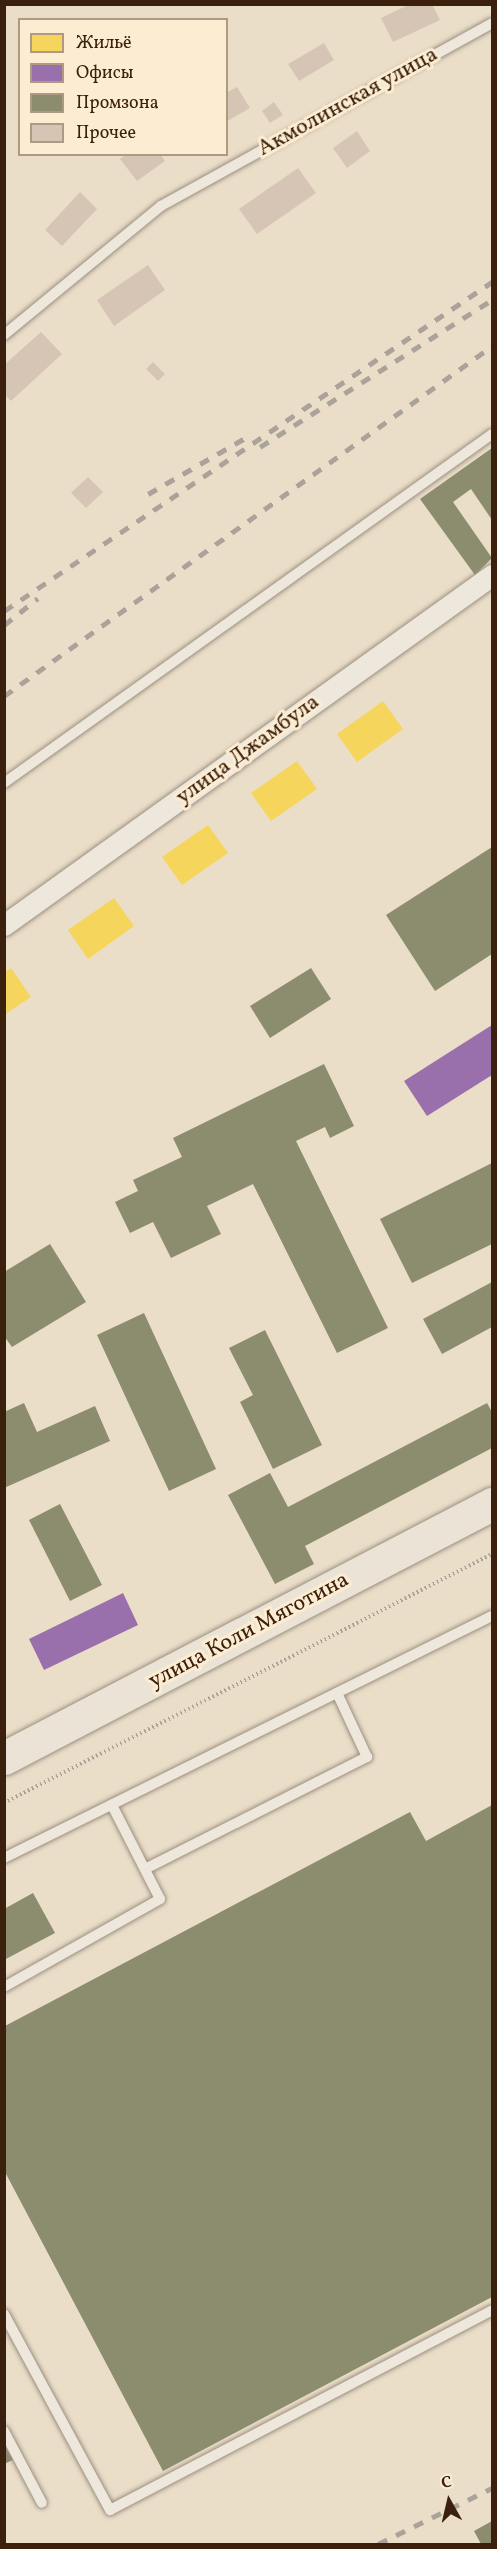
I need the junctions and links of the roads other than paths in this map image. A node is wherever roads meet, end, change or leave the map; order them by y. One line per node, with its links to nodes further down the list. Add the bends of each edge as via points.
1 (492, 22): 2 (lane, Акмолинская улица, via 161,206)
2 (4, 335)
3 (492, 434): 5 (lane)
4 (492, 575): 6 (street, улица Джамбула)
5 (4, 783)
6 (4, 925)
7 (492, 1503): 10 (main road, улица Коли Мяготина)
8 (492, 1616): 9 (lane)
9 (337, 1693): 11 (lane); 13 (lane, via 367,1757)
10 (4, 1758)
11 (112, 1805): 12 (lane); 13 (lane)
12 (4, 1858)
13 (145, 1869): 14 (lane, via 160,1899)
14 (4, 1987)
15 (492, 2310): 16 (lane, via 110,2510)
16 (4, 2314)
17 (4, 2431): 18 (lane)
18 (42, 2503)

